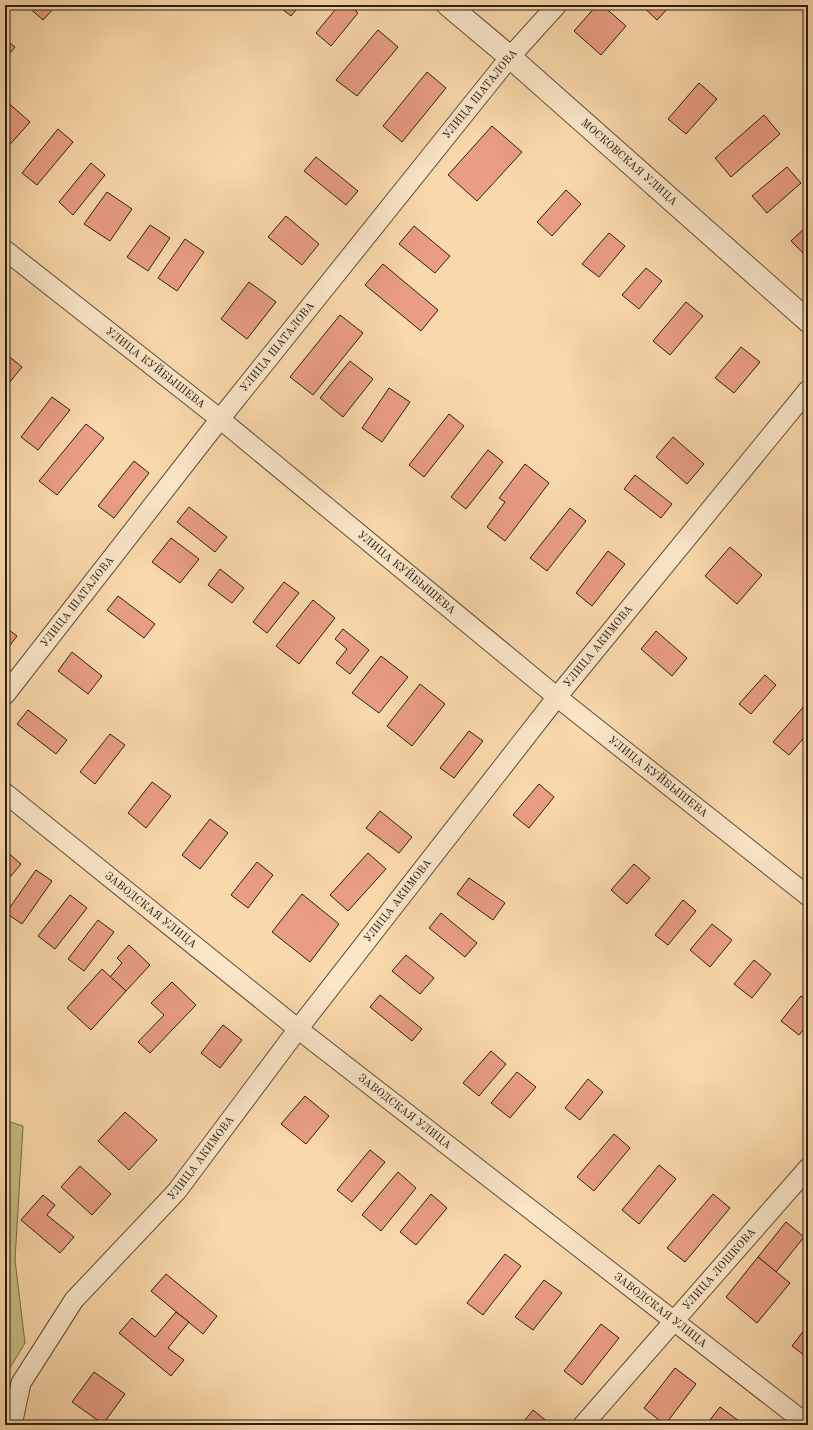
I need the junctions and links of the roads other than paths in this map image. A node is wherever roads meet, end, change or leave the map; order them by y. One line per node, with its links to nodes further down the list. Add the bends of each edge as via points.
1 (448, 5): 3 (street, МОСКОВСКАЯ УЛИЦА)
2 (557, 5): 3 (street, УЛИЦА ШАТАЛОВА)
3 (510, 56): 5 (street, МОСКОВСКАЯ УЛИЦА); 7 (street, УЛИЦА ШАТАЛОВА)
4 (5, 250): 7 (street, УЛИЦА КУЙБЫШЕВА)
5 (808, 321)
6 (808, 390): 9 (street, УЛИЦА АКИМОВА)
7 (220, 419): 8 (street, УЛИЦА ШАТАЛОВА); 9 (street, УЛИЦА КУЙБЫШЕВА)
8 (5, 695)
9 (558, 697): 11 (street, УЛИЦА КУЙБЫШЕВА); 12 (street, УЛИЦА АКИМОВА)
10 (5, 794): 12 (street, ЗАВОДСКАЯ УЛИЦА)
11 (808, 896)
12 (298, 1029): 14 (street, ЗАВОДСКАЯ УЛИЦА); 15 (street, УЛИЦА АКИМОВА, via 177,1191 74,1300 21,1383)
13 (808, 1168): 14 (street, УЛИЦА ЛОШКОВА)
14 (673, 1322): 16 (street, УЛИЦА ЛОШКОВА); 17 (street, ЗАВОДСКАЯ УЛИЦА)
15 (12, 1425)
16 (583, 1425)
17 (808, 1425)

